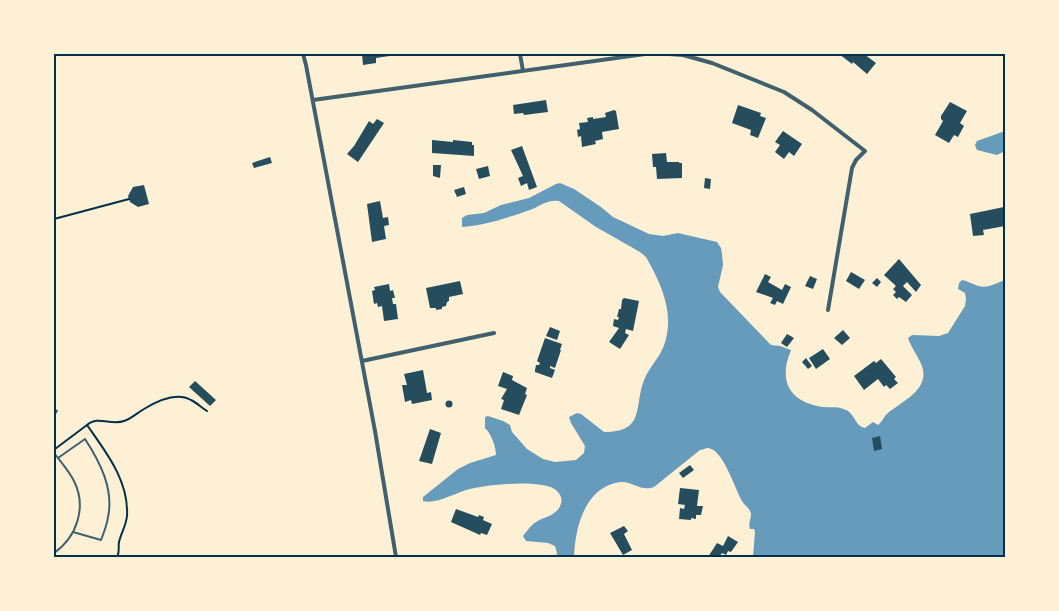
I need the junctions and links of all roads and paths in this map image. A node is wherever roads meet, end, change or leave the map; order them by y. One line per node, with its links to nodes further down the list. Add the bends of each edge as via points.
1 (303, 54): 6 (street)
2 (520, 54): 5 (street)
3 (645, 54): 5 (street)
4 (669, 54): 9 (street, via 712,62 784,92 865,151 852,168)
5 (522, 71): 6 (street)
6 (313, 100): 11 (street)
7 (129, 199): 8 (path)
8 (54, 219)
9 (828, 310)
10 (494, 334): 11 (street)
11 (362, 361): 22 (street)
12 (54, 409): 14 (lane, via 57,411)
13 (207, 411): 15 (path, via 191,399 180,396 154,404 123,422 101,420)
14 (54, 416)
15 (87, 425): 16 (path); 21 (path, via 122,483 127,516)
16 (54, 449)
17 (54, 453): 18 (lane)
18 (58, 458): 19 (lane, via 78,492 80,514); 19 (lane, via 85,439 104,472 108,515 101,540)
19 (73, 532): 20 (lane)
20 (54, 553)
21 (117, 557)
22 (396, 557)

